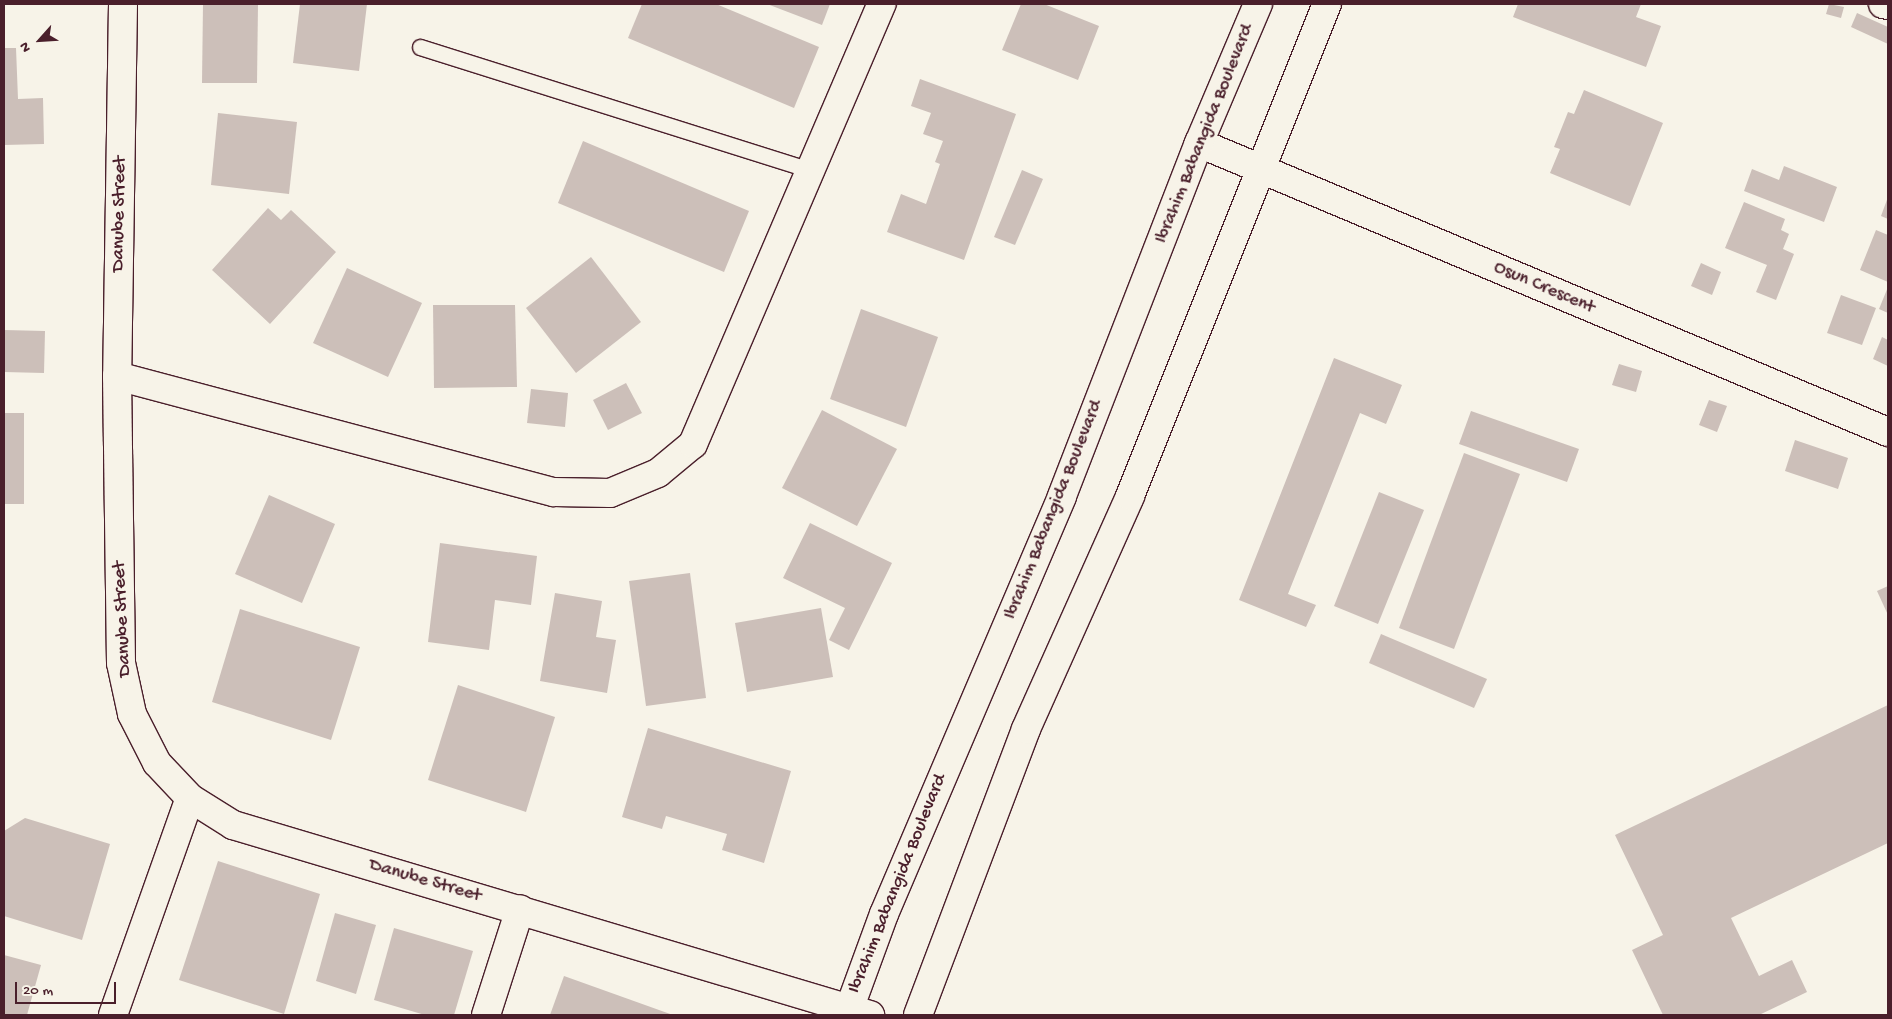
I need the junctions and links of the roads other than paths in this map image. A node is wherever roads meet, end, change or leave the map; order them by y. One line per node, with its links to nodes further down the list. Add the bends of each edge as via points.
1 (123, 4): 11 (street, Danube Street)
2 (882, 4): 10 (street)
3 (1258, 4): 8 (street, Ibrahim Babangida Boulevard)
4 (1327, 4): 9 (street)
5 (1883, 4): 6 (street)
6 (1888, 6)
7 (420, 47): 10 (lane)
8 (1199, 143): 9 (street, Osun Crescent); 15 (street, Ibrahim Babangida Boulevard, via 1062,496 884,914)
9 (1262, 170): 12 (street, Osun Crescent); 18 (street, via 1195,328 1130,496 1026,729)
10 (813, 171): 11 (street, via 694,444 658,473 610,493 545,490)
11 (117, 376): 13 (street, Danube Street, via 121,663 132,714 157,763)
12 (1888, 432)
13 (190, 798): 14 (street, Danube Street, via 233,825); 16 (street)
14 (520, 909): 15 (street, Danube Street); 17 (street)
15 (855, 1013)
16 (113, 1015)
17 (486, 1015)
18 (918, 1015)

